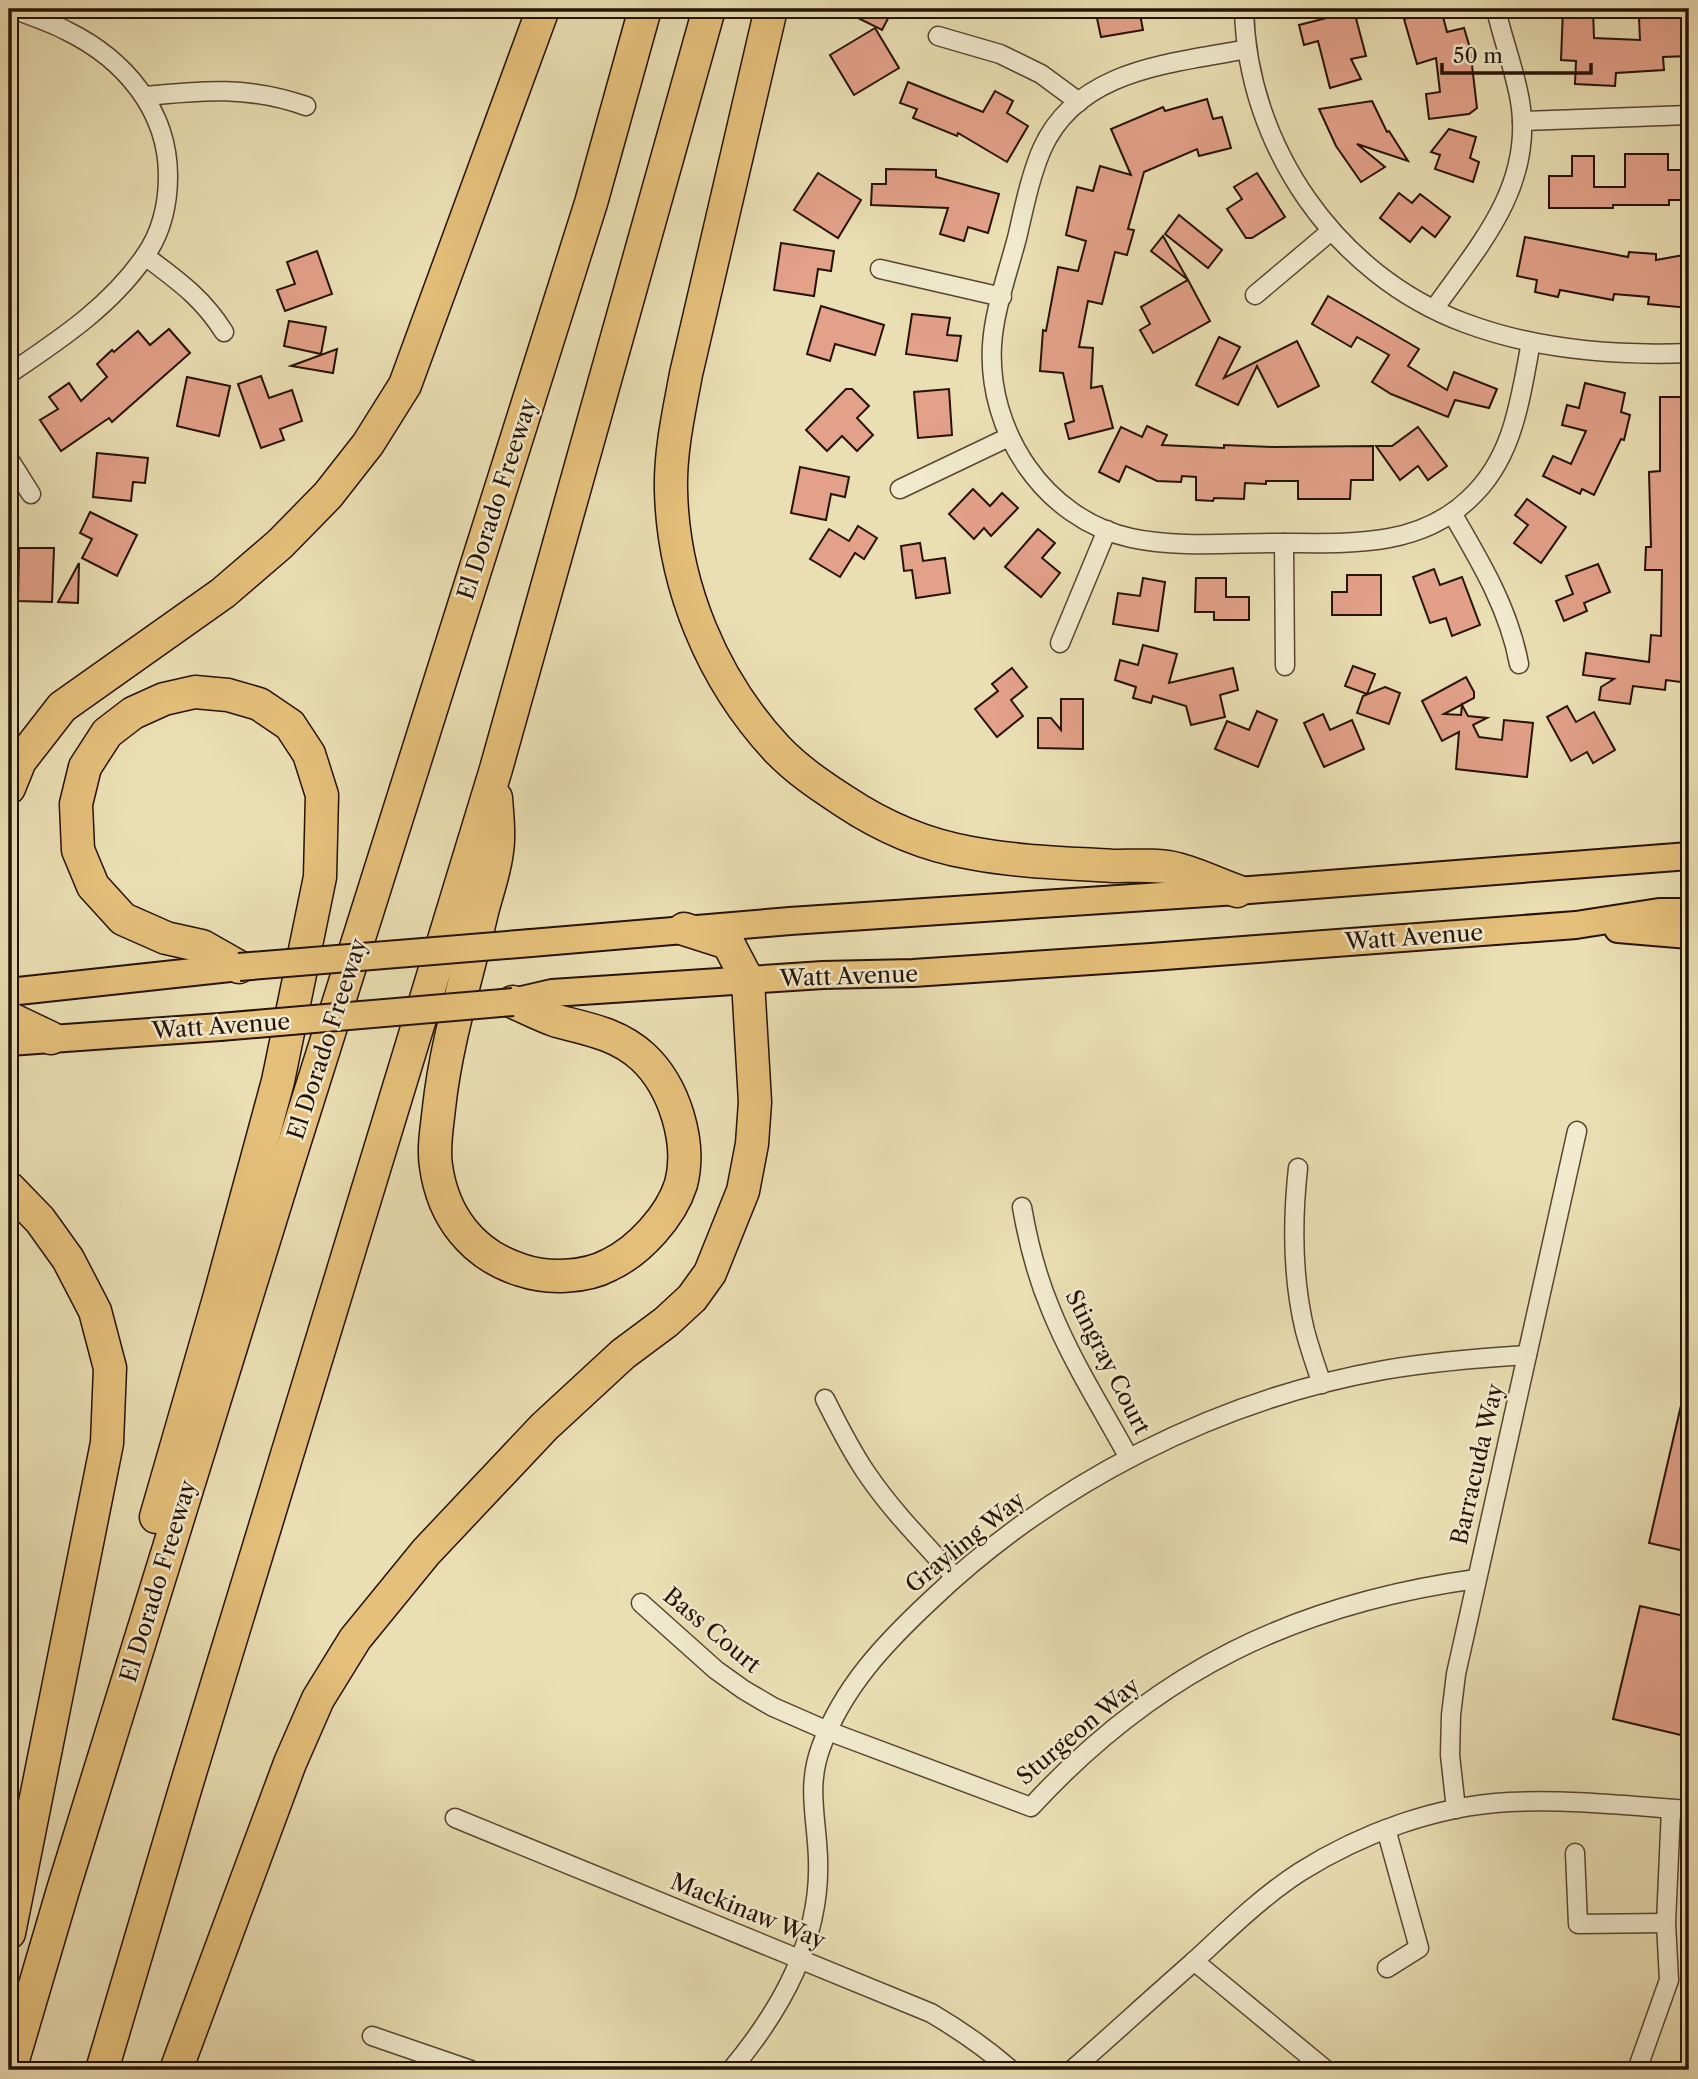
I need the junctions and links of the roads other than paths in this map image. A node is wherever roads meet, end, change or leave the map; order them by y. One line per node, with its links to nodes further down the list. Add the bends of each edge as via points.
1 (13, 9): 10 (street, via 68,31 101,51)
2 (543, 9): 36 (highway, via 405,385 368,444 328,495 223,593 62,707 20,761)
3 (645, 9): 68 (highway, El Dorado Freeway, via 591,203)
4 (709, 9): 35 (highway)
5 (771, 9): 38 (highway, via 686,374 674,447 671,489 677,549 693,612 718,668 778,750 815,782 916,840 1034,862 1176,868)
6 (1244, 9): 9 (street)
7 (1496, 9): 14 (street, via 1515,74)
8 (938, 36): 11 (street, via 1000,54 1041,74)
9 (1247, 49): 11 (street, via 1118,77); 15 (street, via 1279,153)
10 (145, 96): 12 (street, via 253,92); 16 (street, via 157,119 168,164 163,215)
11 (1079, 102): 19 (street, via 1043,148)
12 (306, 106)
13 (1689, 115): 14 (street)
14 (1522, 121): 20 (street, via 1518,167 1501,212)
15 (1331, 231): 18 (street); 20 (street, via 1381,277)
16 (145, 256): 21 (street, via 194,293); 24 (street, via 98,309)
17 (880, 269): 19 (street)
18 (1255, 295)
19 (1002, 297): 25 (street, via 993,338 993,378)
20 (1434, 310): 22 (street)
21 (224, 332)
22 (1531, 342): 23 (street, via 1640,355); 29 (street, via 1514,428 1503,454 1489,478)
23 (1689, 353)
24 (9, 374)
25 (1009, 437): 27 (street); 30 (street, via 1032,475 1055,498)
26 (9, 460): 28 (street)
27 (900, 489)
28 (32, 494)
29 (1452, 513): 31 (street, via 1426,528 1372,542); 33 (street, via 1500,599)
30 (1107, 530): 31 (street, via 1161,543); 32 (street)
31 (1284, 543): 34 (street)
32 (1060, 643)
33 (1519, 664)
34 (1285, 666)
35 (496, 769): 46 (highway, via 498,850 443,1076 435,1164 456,1223 475,1245 502,1264 532,1274 556,1275 609,1266 640,1245 664,1218 681,1184 684,1147 678,1113 664,1084 643,1058 616,1039); 76 (highway)
36 (9, 788)
37 (1689, 856): 38 (main road)
38 (1237, 891): 41 (main road)
39 (1689, 912): 40 (main road, Watt Avenue)
40 (1576, 925): 42 (main road); 44 (main road, Watt Avenue)
41 (684, 929): 43 (main road, bridge); 44 (highway, via 728,943)
42 (1689, 935)
43 (239, 967): 45 (main road); 68 (highway, via 202,946 166,938 122,919 93,886 78,850 76,804 85,767 107,733 133,712 195,692 259,704 290,726 309,754 322,795 320,877 278,1081 76,1795)
44 (748, 981): 46 (main road, Watt Avenue, via 552,993); 77 (highway, via 752,1144 743,1191 710,1273 692,1298 544,1427 426,1552 355,1639 318,1699 290,1763)
45 (9, 992)
46 (513, 1002): 48 (main road, Watt Avenue, bridge)
47 (9, 1018): 48 (highway)
48 (51, 1038): 49 (main road, Watt Avenue)
49 (9, 1042)
50 (1577, 1132): 54 (street, Barracuda Way)
51 (1298, 1168): 55 (street, via 1293,1247 1297,1290)
52 (9, 1189): 70 (highway, via 40,1220 68,1259 95,1311 110,1367 107,1443)
53 (1022, 1207): 57 (street, Stingray Court, via 1035,1267 1051,1310)
54 (1527, 1355): 55 (street, Grayling Way, via 1444,1361); 59 (street, Barracuda Way)
55 (1322, 1384): 57 (street, Grayling Way, via 1199,1425)
56 (825, 1399): 58 (street, via 867,1474)
57 (1129, 1458): 58 (street, Grayling Way, via 1033,1517)
58 (955, 1577): 61 (street, Grayling Way, via 869,1663)
59 (1476, 1580): 61 (street, Sturgeon Way, via 1397,1592 1295,1623 1251,1642 1129,1716 1031,1807); 62 (street, Barracuda Way, via 1455,1674 1451,1715)
60 (641, 1603): 61 (street, Bass Court, via 744,1690)
61 (828, 1731): 71 (street, Grayling Way, via 813,1779 817,1893)
62 (1456, 1809): 63 (street, via 1538,1802); 66 (street)
63 (1671, 1809): 64 (street); 69 (street)
64 (1689, 1810)
65 (455, 1818): 71 (street, Mackinaw Way)
66 (1386, 1829): 72 (street, via 1300,1873); 73 (street, via 1419,1948)
67 (1575, 1853): 69 (street, via 1578,1924)
68 (63, 1890): 75 (highway, El Dorado Freeway)
69 (1666, 1923): 83 (street, via 1669,1980)
70 (9, 1933)
71 (801, 1959): 79 (street, Grayling Way, via 774,2012); 80 (street, Mackinaw Way, via 930,2013)
72 (1194, 1961): 81 (street); 82 (street)
73 (1387, 1968)
74 (372, 2036): 78 (street)
75 (10, 2070)
76 (102, 2070)
77 (176, 2070)
78 (471, 2070)
79 (731, 2070)
80 (1011, 2070)
81 (1072, 2070)
82 (1326, 2070)
83 (1637, 2070)

